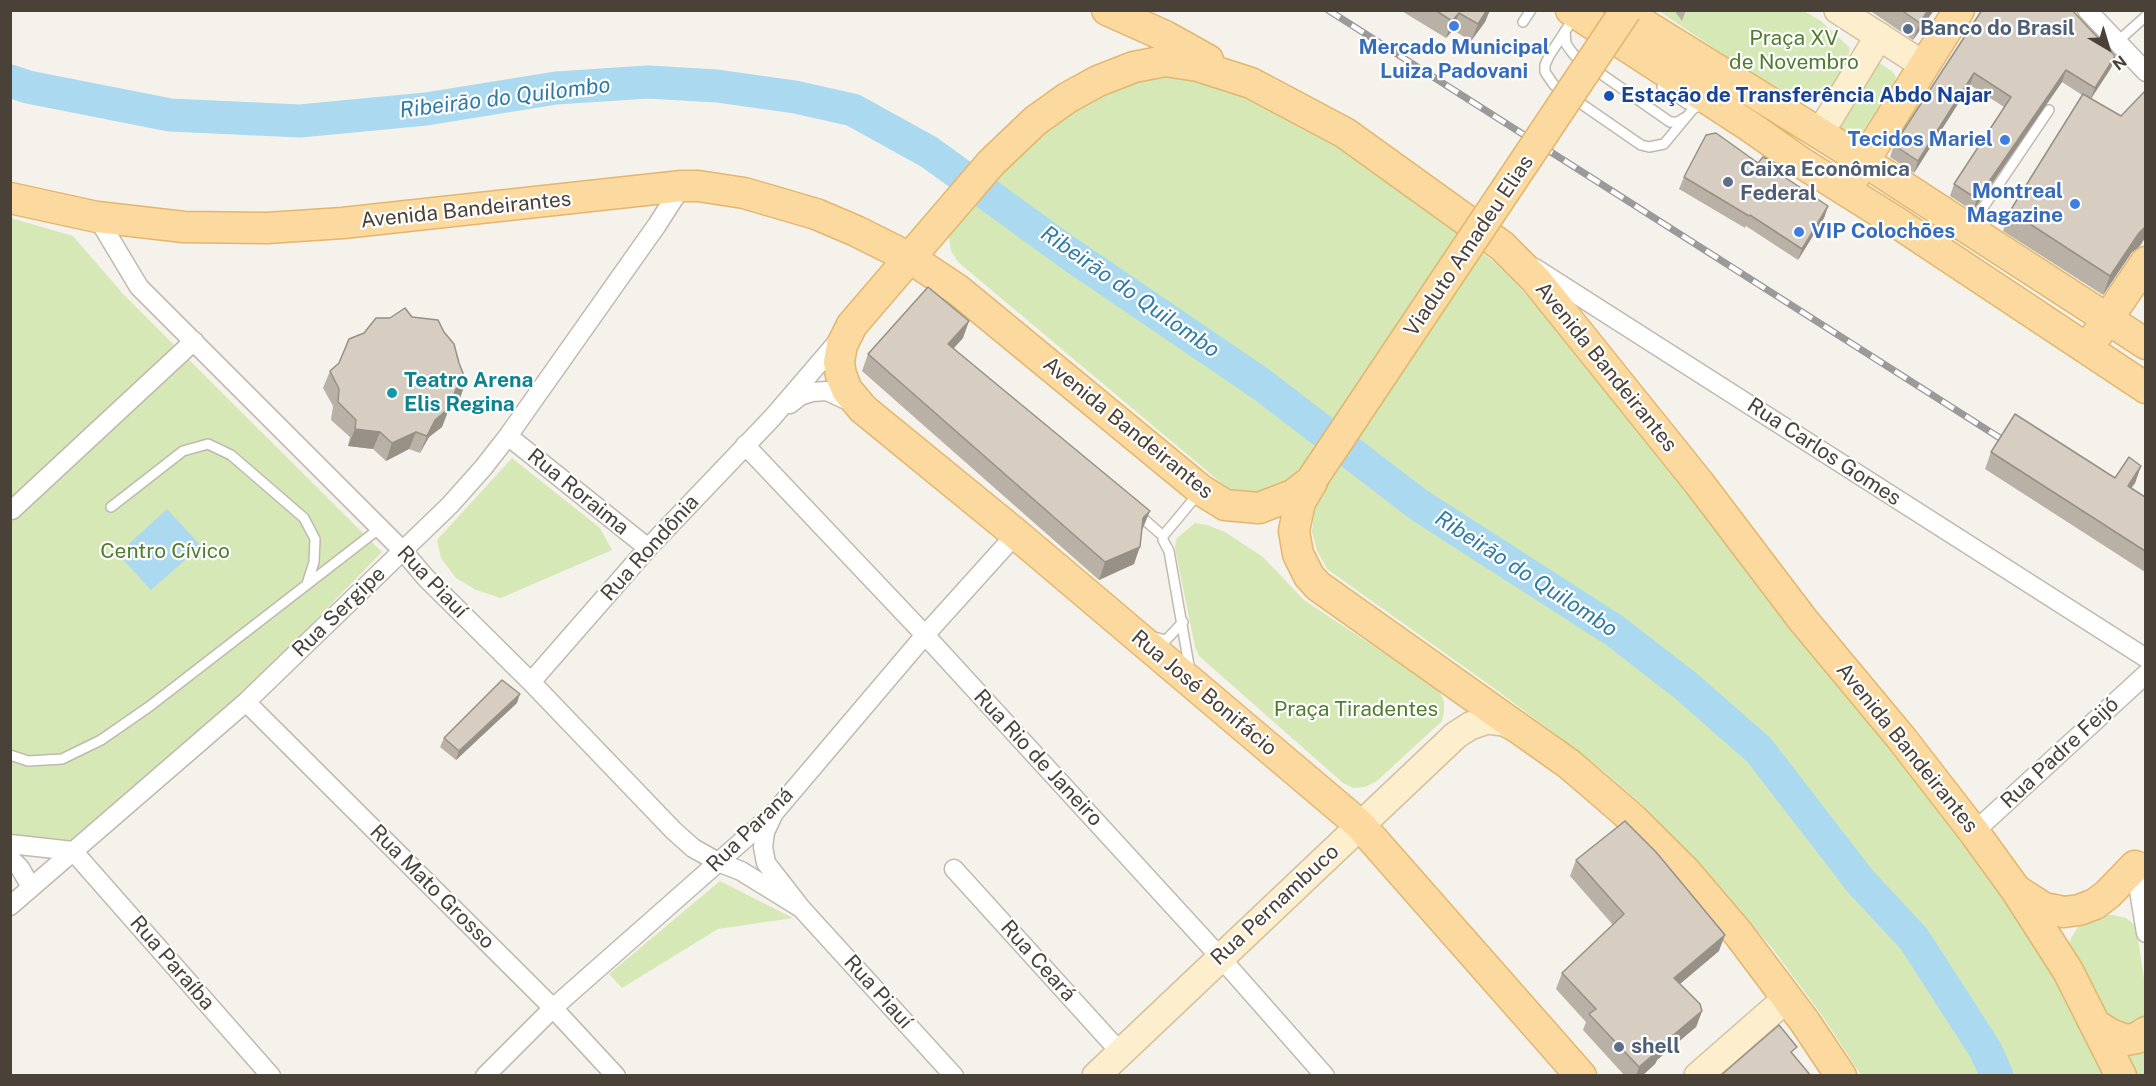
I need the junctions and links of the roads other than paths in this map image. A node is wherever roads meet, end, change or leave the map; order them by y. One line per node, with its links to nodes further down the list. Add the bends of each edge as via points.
1 (1107, 10): 16 (main road, via 1165,36)
2 (1531, 10): 9 (lane)
3 (1838, 10): 10 (main road)
4 (1959, 10): 14 (main road)
5 (2087, 10): 11 (street)
6 (1629, 14): 21 (main road); 45 (main road, Viaduto Amadeu Elias, bridge)
7 (2145, 16): 11 (lane)
8 (1574, 19): 18 (main road); 20 (lane, via 1566,44 1574,55 1670,122); 20 (lane, via 1545,65 1554,85 1641,145 1664,144)
9 (1523, 22)
10 (1879, 36): 14 (main road); 21 (main road)
11 (2117, 42): 15 (street)
12 (1597, 44): 13 (lane)
13 (1607, 51)
14 (1925, 66): 22 (main road)
15 (2145, 72)
16 (1251, 83): 30 (main road, Avenida Bandeirantes, via 1345,133); 31 (main road, Avenida Bandeirantes, via 1198,66 1165,61 1134,67 1098,81 1035,121 991,163)
17 (1657, 84): 18 (lane, via 1687,104)
18 (1710, 104): 20 (lane, via 1693,109); 23 (main road)
19 (2049, 110): 28 (lane)
20 (1685, 118)
21 (1820, 133): 22 (main road); 23 (main road)
22 (1864, 161): 25 (main road); 28 (main road)
23 (1802, 163): 25 (main road)
24 (682, 186): 27 (main road, Avenida Bandeirantes, via 267,228 184,227); 29 (main road, Avenida Bandeirantes, via 744,193 816,214); 43 (street, Rua Sergipe)
25 (1846, 190): 39 (main road)
26 (10, 198): 27 (main road, Avenida Bandeirantes)
27 (96, 217): 37 (street, Rua Piauí, via 139,286)
28 (1968, 229): 35 (main road)
29 (856, 231): 31 (main road, Avenida Bandeirantes); 34 (main road, via 875,248 881,260 882,281)
30 (1502, 246): 59 (street, Rua Carlos Gomes); 70 (main road, Avenida Bandeirantes, via 1579,332)
31 (910, 258): 33 (main road, Avenida Bandeirantes); 34 (main road, Rua Rondônia)
32 (2145, 262): 35 (main road)
33 (958, 290): 34 (main road, via 914,280 892,285); 46 (main road, Avenida Bandeirantes)
34 (876, 297): 36 (main road, Rua Rondônia)
35 (2106, 320): 38 (main road); 39 (main road)
36 (852, 325): 41 (main road, Rua José Bonifácio, via 842,345 841,375 847,390); 42 (street, Rua Rondônia)
37 (194, 340): 49 (street); 50 (street, Rua Piauí)
38 (2145, 344)
39 (2087, 350): 40 (main road)
40 (2145, 388)
41 (863, 409): 42 (street, Rua Rondônia, via 827,392 812,392 800,396); 51 (main road, Rua José Bonifácio)
42 (772, 418): 44 (street, Rua Rondônia)
43 (508, 436): 53 (street, Rua Roraima); 54 (street, Rua Sergipe, via 450,505)
44 (746, 445): 53 (street, Rua Rondônia); 57 (street, Rua Rio de Janeiro)
45 (1312, 480): 46 (main road, Avenida Bandeirantes, via 1293,495 1259,508 1225,505); 61 (main road, via 1300,502 1294,531 1298,554 1309,576)
46 (1201, 490): 52 (lane)
47 (111, 507): 55 (lane, via 183,451 208,444 231,455 304,518 315,539 314,562)
48 (1130, 508): 52 (lane)
49 (12, 510)
50 (380, 528): 54 (street, Rua Piauí); 55 (lane)
51 (1016, 534): 57 (street, Rua Paraná); 58 (main road, Rua José Bonifácio)
52 (1163, 536): 56 (lane)
53 (648, 548): 62 (street, Rua Rondônia)
54 (403, 551): 62 (street, Rua Piauí); 64 (street, Rua Sergipe)
55 (307, 584): 67 (lane, via 101,741 62,759 28,760)
56 (1183, 622): 58 (lane, via 1166,640); 63 (lane)
57 (925, 634): 68 (street, Rua Paraná); 82 (street, Rua Rio de Janeiro)
58 (1135, 635): 63 (main road, Rua José Bonifácio)
59 (2145, 658)
60 (2145, 674): 70 (street, Rua Padre Feijó)
61 (1448, 680): 65 (main road); 66 (main road, via 1465,704 1464,721)
62 (531, 682): 75 (street, Rua Piauí, via 673,830 693,848)
63 (1191, 683): 69 (main road, Rua José Bonifácio)
64 (246, 702): 72 (street, Rua Sergipe); 84 (street, Rua Mato Grosso)
65 (1522, 731): 66 (main road, via 1504,722 1487,720); 83 (main road, via 1633,819 1686,872)
66 (1456, 735): 69 (main road, Rua Pernambuco)
67 (10, 755)
68 (774, 813): 75 (street, Rua Paraná); 80 (street, Rua Piauí, via 765,832 766,863)
69 (1360, 825): 82 (main road, Rua Pernambuco); 94 (main road, Rua José Bonifácio)
70 (1974, 832): 78 (main road, Avenida Bandeirantes)
71 (10, 844): 72 (street)
72 (73, 851): 77 (street, Rua Sergipe); 88 (street, Rua Paraíba)
73 (10, 858): 77 (street)
74 (2140, 861): 78 (main road, via 2108,894 2079,910 2044,908); 81 (street)
75 (718, 862): 80 (street, Rua Piauí, via 741,871); 84 (street, Rua Paraná)
76 (954, 869): 87 (street, Rua Ceará)
77 (31, 887): 79 (street, Rua Sergipe)
78 (2016, 890): 85 (main road, Avenida Bandeirantes, via 2068,971)
79 (10, 906)
80 (801, 908): 91 (street, Rua Piauí)
81 (2145, 933)
82 (1220, 957): 87 (main road, Rua Pernambuco); 93 (street, Rua Rio de Janeiro)
83 (1787, 998): 95 (main road); 96 (main road)
84 (554, 1008): 89 (street, Rua Paraná); 90 (street, Rua Mato Grosso)
85 (2096, 1025): 86 (main road, via 2126,1040); 97 (main road, Avenida Bandeirantes)
86 (2145, 1032)
87 (1121, 1053): 92 (main road, Rua Pernambuco)
88 (271, 1076)
89 (485, 1076)
90 (615, 1076)
91 (954, 1076)
92 (1096, 1076)
93 (1325, 1076)
94 (1581, 1076)
95 (1698, 1076)
96 (1841, 1076)
97 (2121, 1076)

